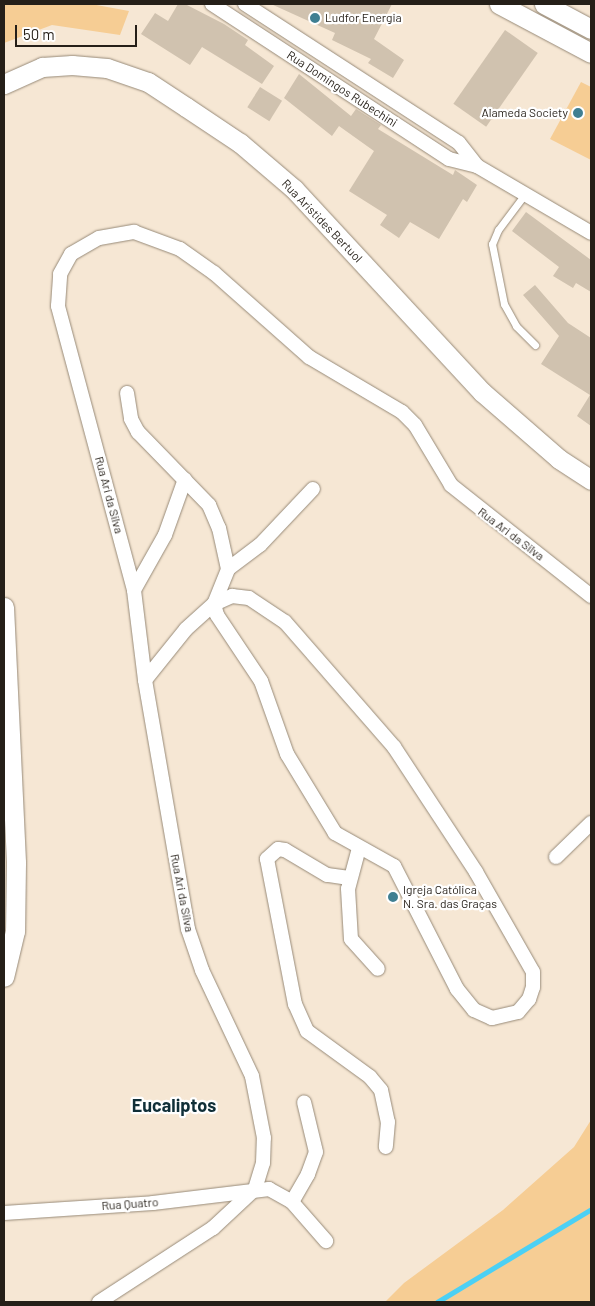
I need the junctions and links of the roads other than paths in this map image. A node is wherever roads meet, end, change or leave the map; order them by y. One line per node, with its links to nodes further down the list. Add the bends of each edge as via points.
1 (212, 4): 8 (street, Rua Domingos Rubechini, via 449,159)
2 (245, 4): 8 (street, Rua Domingos Rubechini, via 459,143)
3 (544, 4): 5 (main road)
4 (510, 6): 6 (main road)
5 (591, 29)
6 (591, 54)
7 (4, 84): 14 (main road, Rua Aristides Bertuol, via 42,67 107,68 148,82 240,143 294,189 482,392 559,459)
8 (477, 166): 9 (street, Rua Domingos Rubechini)
9 (525, 194): 10 (street, Rua Domingos Rubechini); 11 (lane, via 498,230 492,244 504,304 516,326)
10 (591, 232)
11 (535, 346)
12 (127, 393): 13 (street, via 130,419 138,432)
13 (185, 479): 16 (street, via 209,505 219,528); 17 (street, via 165,535)
14 (591, 480)
15 (313, 489): 16 (street, via 260,545)
16 (228, 569): 19 (street)
17 (134, 590): 18 (street, Rua Ari da Silva, via 58,306 60,274 71,254 99,238 134,232 180,249 214,272 309,357 402,412 415,426 451,485); 21 (street, Rua Ari da Silva)
18 (591, 596)
19 (214, 604): 21 (street, via 186,629); 23 (street, via 233,642 261,681 287,754 313,800 335,833); 23 (street, via 232,596 249,598 265,606 303,642 394,747 527,957 533,972 533,987 529,999 518,1012 492,1018 474,1010 457,989 394,866)
20 (4, 607): 27 (main road, via 16,863 15,931)
21 (144, 680): 30 (street, Rua Ari da Silva, via 188,929 202,970 252,1076 264,1138 263,1164)
22 (591, 823): 24 (street)
23 (359, 848): 25 (street)
24 (556, 857)
25 (349, 878): 26 (street, via 351,939); 29 (street, via 327,875 278,848 267,859 295,1004 307,1031 370,1077 381,1090 388,1122)
26 (378, 968)
27 (4, 977)
28 (304, 1102): 31 (street, via 316,1152)
29 (386, 1147)
30 (256, 1189): 31 (street, Rua Quatro, via 276,1190); 32 (street, Rua Quatro, via 152,1203); 34 (street, via 213,1228)
31 (292, 1202): 33 (street, Rua Quatro)
32 (4, 1213)
33 (326, 1241)
34 (99, 1302)

